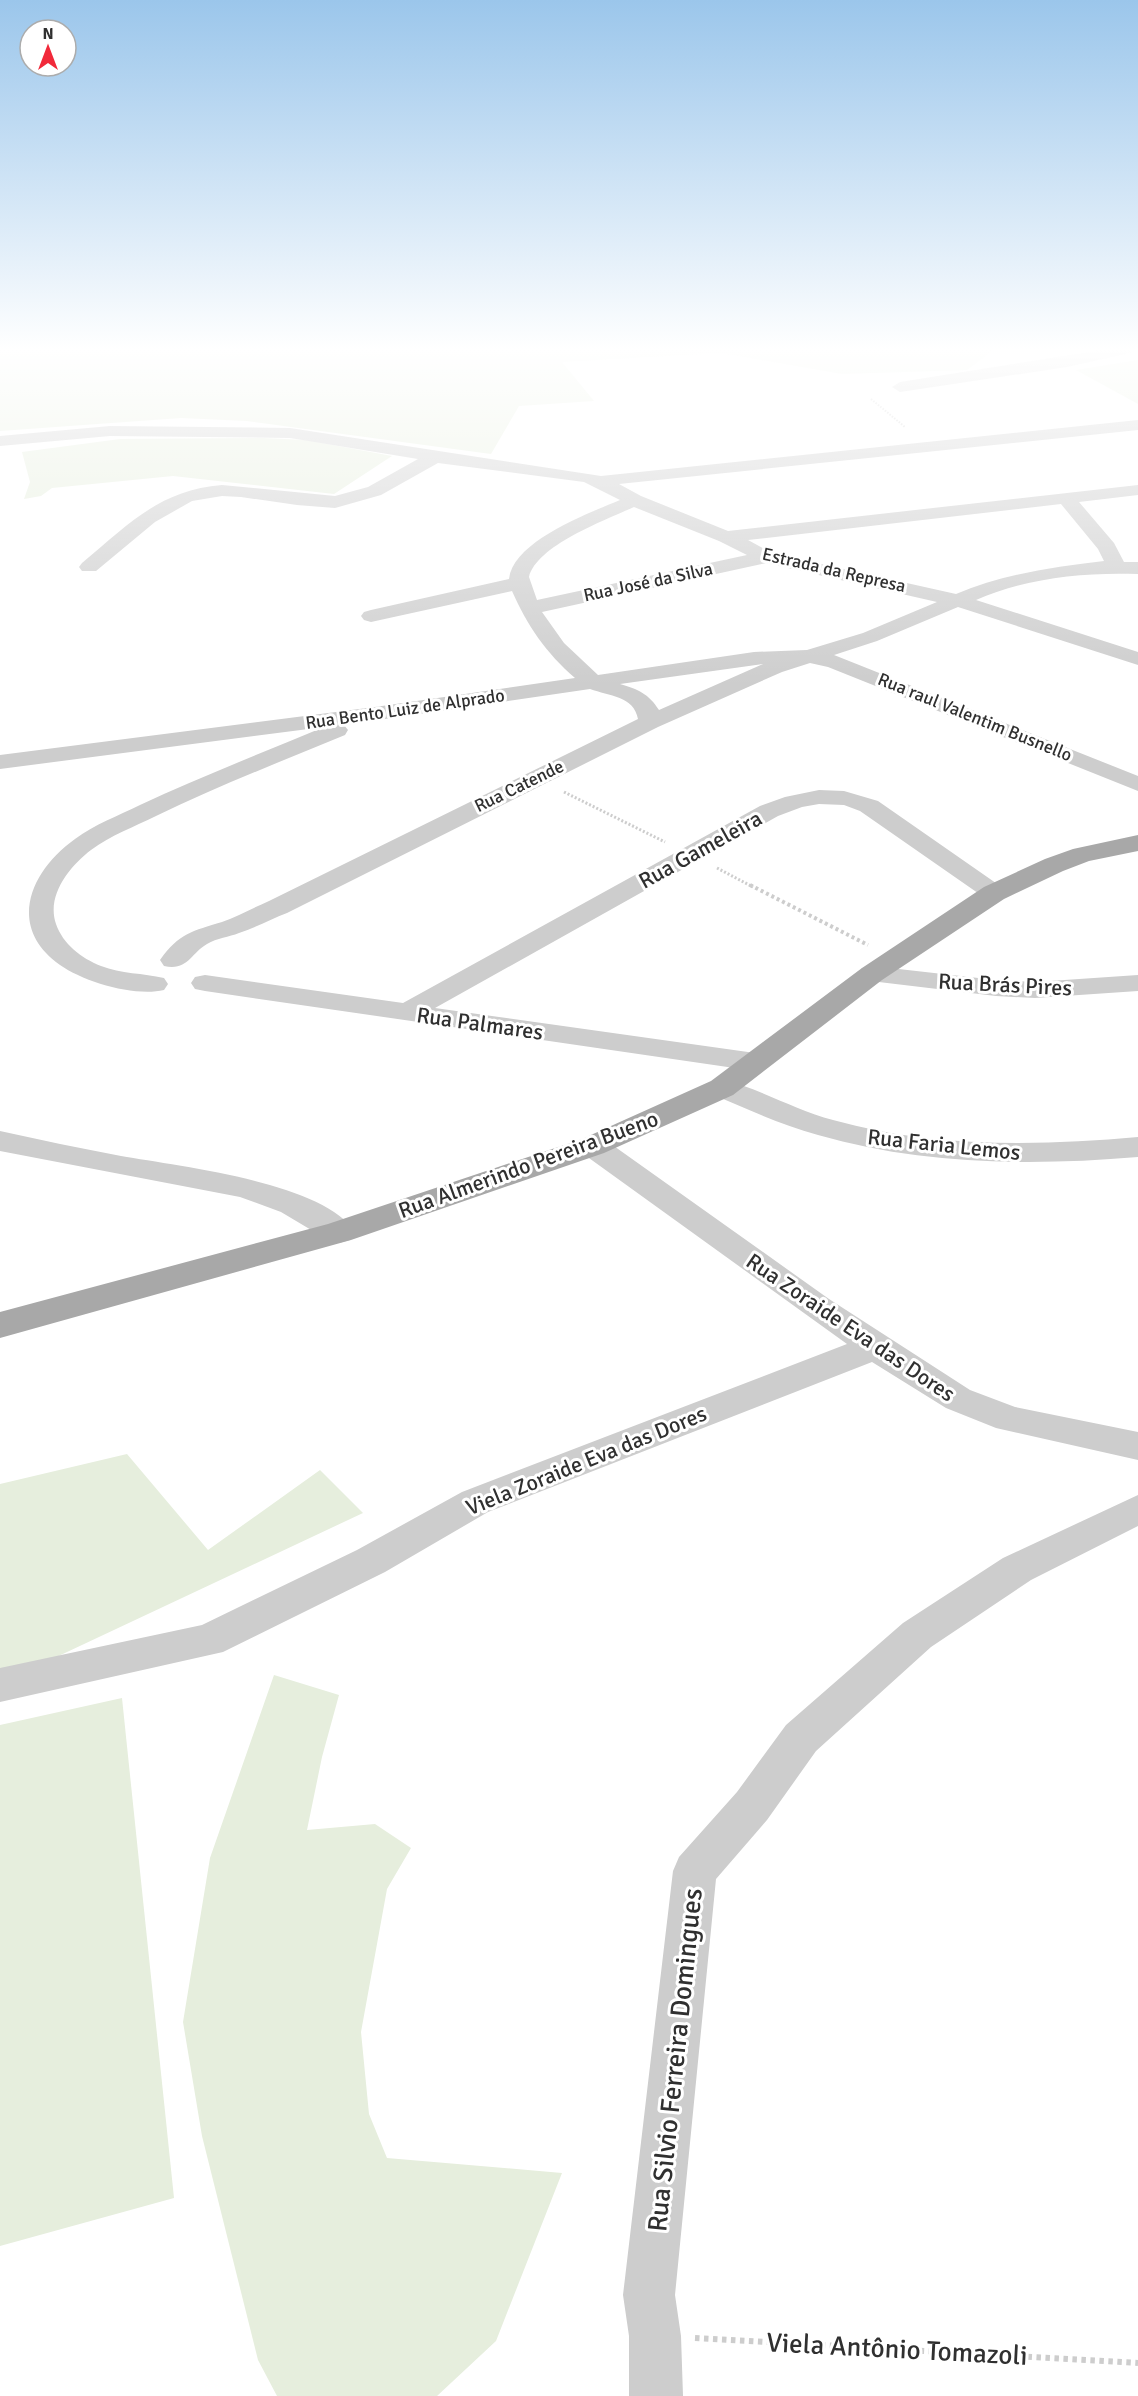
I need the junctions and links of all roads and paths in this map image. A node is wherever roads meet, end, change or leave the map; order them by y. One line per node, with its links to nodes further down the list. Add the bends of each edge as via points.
1 (426, 462): 10 (street, via 373,491 335,502 245,492 186,496 169,504)
2 (472, 462): 4 (street, Estrada da Represa)
3 (786, 462): 4 (street)
4 (600, 481): 7 (street, Estrada da Represa)
5 (1138, 490): 6 (street)
6 (1065, 498): 8 (street); 11 (street, via 1107,547)
7 (634, 500): 8 (street, Estrada da Represa); 14 (street, via 557,537 525,563)
8 (726, 537): 9 (street, Estrada da Represa)
9 (766, 557): 15 (street, Estrada da Represa); 16 (street, Rua José da Silva)
10 (89, 567)
11 (1117, 567): 12 (street); 13 (street)
12 (1138, 568)
13 (1025, 579): 15 (street); 18 (street)
14 (519, 582): 16 (street); 17 (street)
15 (957, 600): 18 (street, Estrada da Represa); 19 (street, via 870,637)
16 (530, 608): 21 (street, via 554,646)
17 (371, 615)
18 (1014, 617): 20 (street, Estrada da Represa)
19 (810, 656): 21 (street, Rua Bento Luiz de Alprado, via 754,658); 23 (street, Rua Catende, via 774,667); 25 (street, Rua raul Valentim Busnello, via 867,673)
20 (1138, 658)
21 (594, 682): 22 (street, Rua Bento Luiz de Alprado); 23 (street, via 632,694 650,713)
22 (375, 714): 24 (street, Rua Bento Luiz de Alprado); 33 (street, Rua Palmares, via 149,809 81,846 56,871 42,894 42,925 51,943 65,958 98,974)
23 (650, 722): 28 (street, Rua Catende)
24 (0, 762)
25 (1138, 784)
26 (1138, 843): 27 (main road, Rua Almerindo Pereira Bueno, via 1082,855)
27 (994, 893): 30 (main road, Rua Almerindo Pereira Bueno); 34 (street, Rua Gameleira, via 869,806 831,795 802,798 769,811)
28 (232, 927): 29 (street, Rua Catende, via 201,936); 31 (street, Rua Catende, via 217,939 209,955)
29 (174, 960): 31 (street, Rua Palmares, via 198,961); 33 (street, via 156,969 151,979)
30 (872, 974): 32 (street, Rua Brás Pires, via 1035,990); 35 (main road, Rua Almerindo Pereira Bueno)
31 (207, 976): 33 (street, Rua Palmares, via 197,988 177,992); 34 (street, Rua Palmares)
32 (1138, 983)
33 (154, 984)
34 (407, 1012): 35 (street, Rua Palmares)
35 (755, 1062): 36 (main road, Rua Almerindo Pereira Bueno)
36 (722, 1088): 38 (main road, Rua Almerindo Pereira Bueno); 39 (street, Rua Faria Lemos, via 826,1128 903,1144 1033,1153)
37 (0, 1141): 40 (street, via 258,1190 307,1211)
38 (593, 1146): 40 (main road, Rua Almerindo Pereira Bueno); 42 (street, Rua Zoraide Eva das Dores)
39 (1138, 1147)
40 (339, 1232): 41 (main road, Rua Almerindo Pereira Bueno)
41 (0, 1325)
42 (875, 1347): 43 (street, Rua Zoraide Eva das Dores, via 958,1399 1009,1419); 45 (street, Viela Zoraide Eva das Dores, via 475,1502 371,1561 209,1640)
43 (1138, 1446)
44 (1138, 1509): 46 (street, Rua Silvio Ferreira Domingues, via 1017,1569 917,1635 801,1738 752,1806 695,1871 650,2295)
45 (0, 1685)
46 (655, 2336): 47 (path, Viela Antônio Tomazoli); 48 (street, Rua Silvio Ferreira Domingues)
47 (1138, 2363)
48 (656, 2396)

